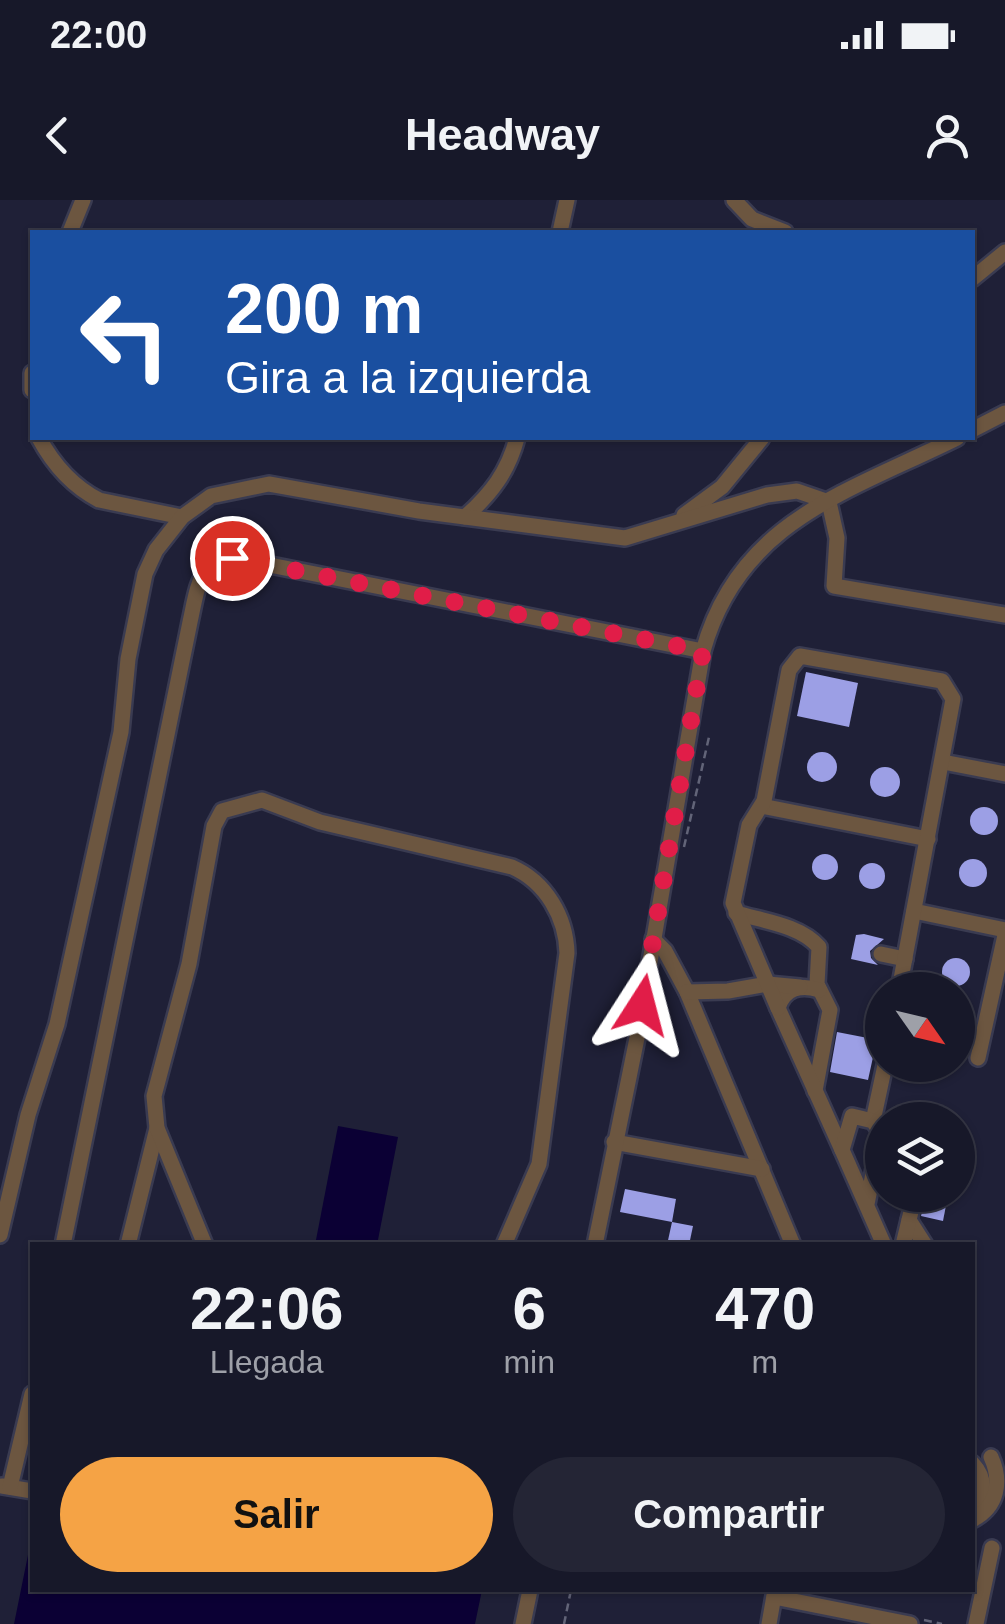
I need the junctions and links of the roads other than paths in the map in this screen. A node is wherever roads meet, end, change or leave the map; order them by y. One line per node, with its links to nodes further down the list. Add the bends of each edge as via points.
1 (83, 200): 4 (lane)
2 (566, 200): 5 (lane)
3 (734, 200): 6 (lane, via 752,219)
4 (71, 230)
5 (560, 230)
6 (780, 230)
7 (1005, 252): 8 (lane)
8 (975, 277)
9 (1005, 413): 10 (lane)
10 (975, 428)
11 (39, 440): 17 (lane, via 55,466 99,500)
12 (516, 440): 16 (lane, via 502,478)
13 (760, 440): 18 (lane, via 710,498)
14 (953, 440): 15 (lane)
15 (829, 502): 18 (lane, via 797,492 767,496); 19 (lane, via 836,524 834,586); 20 (lane, via 778,531 740,571)
16 (465, 517): 17 (lane, via 269,484 211,496); 18 (lane, via 604,537)
17 (182, 518): 52 (lane, via 145,574 120,732 57,1024)
18 (666, 527)
19 (1005, 615)
20 (703, 651): 29 (lane); 53 (lane, via 250,561 212,563 197,588)
21 (943, 762): 22 (lane); 23 (lane, via 954,699 942,681 800,656 789,670); 24 (lane)
22 (1005, 774)
23 (762, 806): 24 (lane); 26 (lane, via 750,825)
24 (928, 840): 25 (lane)
25 (914, 912): 28 (lane); 32 (lane)
26 (736, 913): 27 (lane); 30 (lane)
27 (762, 921): 30 (lane); 36 (lane, via 816,942)
28 (1005, 932): 39 (lane)
29 (653, 939): 37 (lane); 43 (lane)
30 (748, 942): 34 (lane)
31 (881, 954): 32 (lane)
32 (905, 959): 33 (lane)
33 (902, 972)
34 (767, 984): 35 (lane); 37 (lane); 38 (lane)
35 (800, 986): 36 (lane); 38 (lane)
36 (819, 990): 40 (lane, via 830,1010)
37 (687, 992): 46 (lane)
38 (778, 1008): 40 (lane)
39 (978, 1058)
40 (815, 1091): 44 (lane)
41 (865, 1121): 44 (lane, via 852,1116)
42 (157, 1128): 54 (lane); 55 (lane); 56 (lane, via 154,1096 222,811 262,800 320,822 512,867 534,880 558,913 568,953 539,1164)
43 (614, 1142): 46 (lane); 57 (lane)
44 (842, 1150): 45 (lane)
45 (850, 1168): 47 (lane); 48 (lane)
46 (762, 1169): 58 (lane)
47 (865, 1172)
48 (865, 1202)
49 (870, 1212): 59 (lane)
50 (911, 1212): 51 (lane)
51 (909, 1220): 60 (lane); 61 (lane)
52 (0, 1235)
53 (63, 1242)
54 (129, 1242)
55 (205, 1242)
56 (505, 1242)
57 (597, 1242)
58 (792, 1242)
59 (883, 1242)
60 (904, 1242)
61 (923, 1242)
62 (30, 1401): 65 (lane)
63 (991, 1457): 68 (lane, via 996,1492)
64 (975, 1467): 67 (lane, via 983,1479)
65 (5, 1486): 66 (lane)
66 (30, 1491)
67 (975, 1507)
68 (975, 1518)
69 (992, 1548): 75 (lane)
70 (530, 1592): 72 (lane)
71 (775, 1594): 73 (lane); 74 (lane)
72 (523, 1624)
73 (769, 1624)
74 (910, 1624)
75 (976, 1624)

